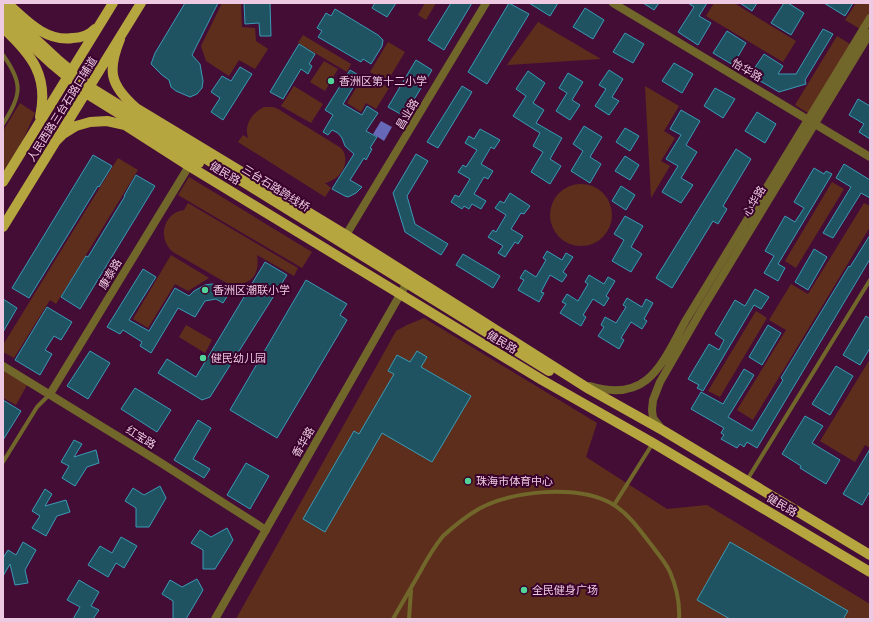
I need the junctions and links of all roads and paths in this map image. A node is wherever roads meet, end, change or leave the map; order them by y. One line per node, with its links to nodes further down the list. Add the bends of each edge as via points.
1 (7, 3): 9 (main road, via 36,29 47,35 63,39 84,36)
2 (113, 3): 9 (main road, 人民西路三台石路口辅道)
3 (141, 3): 12 (main road, 人民西路三台石路口辅道)
4 (486, 3): 22 (street, 昌业路)
5 (613, 3): 14 (street, 怡华路)
6 (3, 9): 30 (main road, 三台石路跨线桥, bridge, via 93,89)
7 (870, 18): 14 (street, 心华路)
8 (3, 19): 30 (main road, 三台石路跨线桥, bridge, via 71,80 101,103)
9 (99, 26): 16 (main road, 人民西路三台石路口辅道)
10 (3, 28): 16 (main road, via 22,45 40,76 42,106)
11 (870, 33): 14 (street, 心华路)
12 (120, 39): 17 (main road, 人民西路三台石路口辅道); 22 (main road, 健民路, via 112,61 113,75 122,95 136,108)
13 (3, 55): 15 (lane, via 14,71 18,83 15,104)
14 (811, 121): 18 (street, 怡华路); 31 (street, 心华路, via 662,362 646,381 636,388 625,391 604,391); 35 (street, 心华路, via 660,382 652,410 653,418)
15 (3, 124)
16 (36, 129): 20 (main road, 人民西路三台石路口辅道)
17 (56, 142): 19 (main road, 健民路, via 76,126 108,121 125,125); 21 (main road, 人民西路三台石路口辅道)
18 (870, 157)
19 (189, 166): 25 (main road, 健民路); 33 (street, 康泰路)
20 (3, 182)
21 (3, 227)
22 (346, 235): 23 (main road, 健民路)
23 (410, 276): 26 (street, 香华路); 31 (main road, 健民路)
24 (870, 280): 38 (lane)
25 (386, 285): 26 (main road, 健民路); 28 (street, via 394,296)
26 (400, 294): 27 (main road, 健民路); 28 (street, 香华路)
27 (415, 302): 28 (street, via 402,302); 34 (main road, 健民路, via 542,380)
28 (391, 310): 40 (street, 香华路)
29 (3, 366): 33 (street, 红宝路)
30 (547, 373): 32 (main road); 34 (main road)
31 (574, 379): 32 (main road, 健民路)
32 (589, 389): 35 (main road, 健民路)
33 (50, 394): 37 (lane, via 37,407); 40 (street, 红宝路)
34 (583, 402): 36 (main road, 健民路)
35 (664, 431): 38 (main road, 健民路)
36 (653, 443): 39 (lane); 42 (main road, 健民路)
37 (3, 462)
38 (747, 480): 41 (main road, 健民路)
39 (614, 505): 43 (lane, via 587,494 566,492 516,495 487,504 444,535 434,547); 47 (lane, via 635,523 670,571)
40 (266, 530): 44 (street, 香华路)
41 (870, 555)
42 (870, 572)
43 (411, 587): 45 (lane); 46 (lane)
44 (216, 619)
45 (393, 619)
46 (409, 619)
47 (679, 619)

